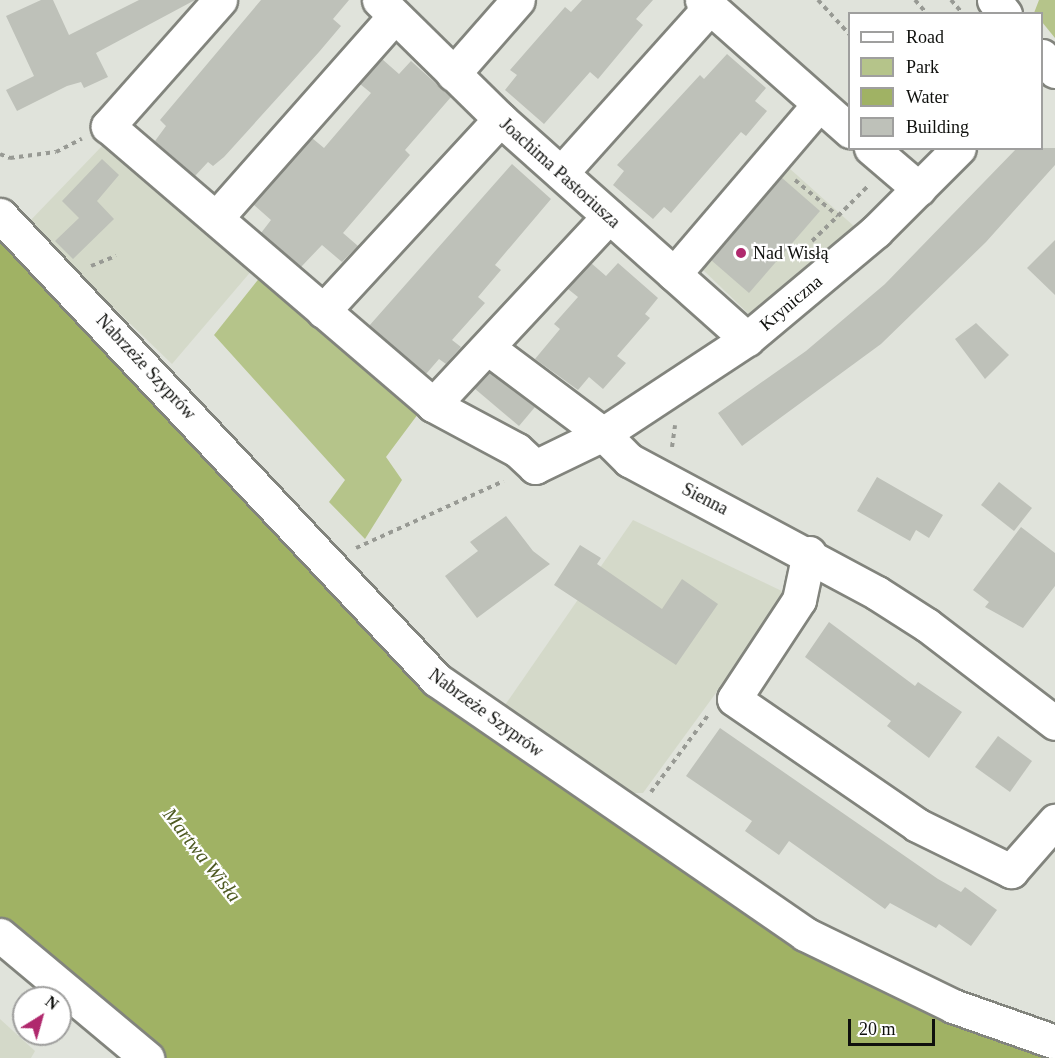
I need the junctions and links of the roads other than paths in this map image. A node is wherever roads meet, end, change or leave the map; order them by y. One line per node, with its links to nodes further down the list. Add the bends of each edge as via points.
1 (220, 0): 17 (street, via 108,126)
2 (518, 0): 7 (street)
3 (994, 0): 6 (street)
4 (706, 4): 8 (street); 13 (street)
5 (387, 9): 7 (street, Joachima Pastoriusza); 17 (street)
6 (1003, 12)
7 (453, 74): 9 (street, Joachima Pastoriusza)
8 (819, 104): 10 (street); 18 (street)
9 (500, 119): 13 (street, Joachima Pastoriusza); 19 (street)
10 (848, 129)
11 (957, 150): 14 (street, Kryniczna)
12 (880, 156): 14 (street)
13 (562, 172): 16 (street, Joachima Pastoriusza)
14 (919, 189): 20 (street, Kryniczna, via 876,231)
15 (0, 215): 28 (street, Nabrzeże Szyprów, via 437,680 805,934 953,1006)
16 (609, 216): 18 (street, Joachima Pastoriusza); 21 (street)
17 (216, 218): 19 (street)
18 (674, 274): 20 (street, Joachima Pastoriusza)
19 (323, 311): 22 (street)
20 (747, 339): 23 (street, Kryniczna)
21 (488, 348): 22 (street); 23 (street, Sienna)
22 (433, 405): 23 (street, via 517,450 535,467)
23 (603, 434): 24 (street, Sienna, via 629,460)
24 (810, 554): 25 (street, Sienna, via 927,625); 26 (street, via 799,600 734,699 917,825 1011,871)
25 (1055, 723)
26 (1055, 821)
27 (0, 935): 29 (street)
28 (1055, 1042)
29 (147, 1058)

